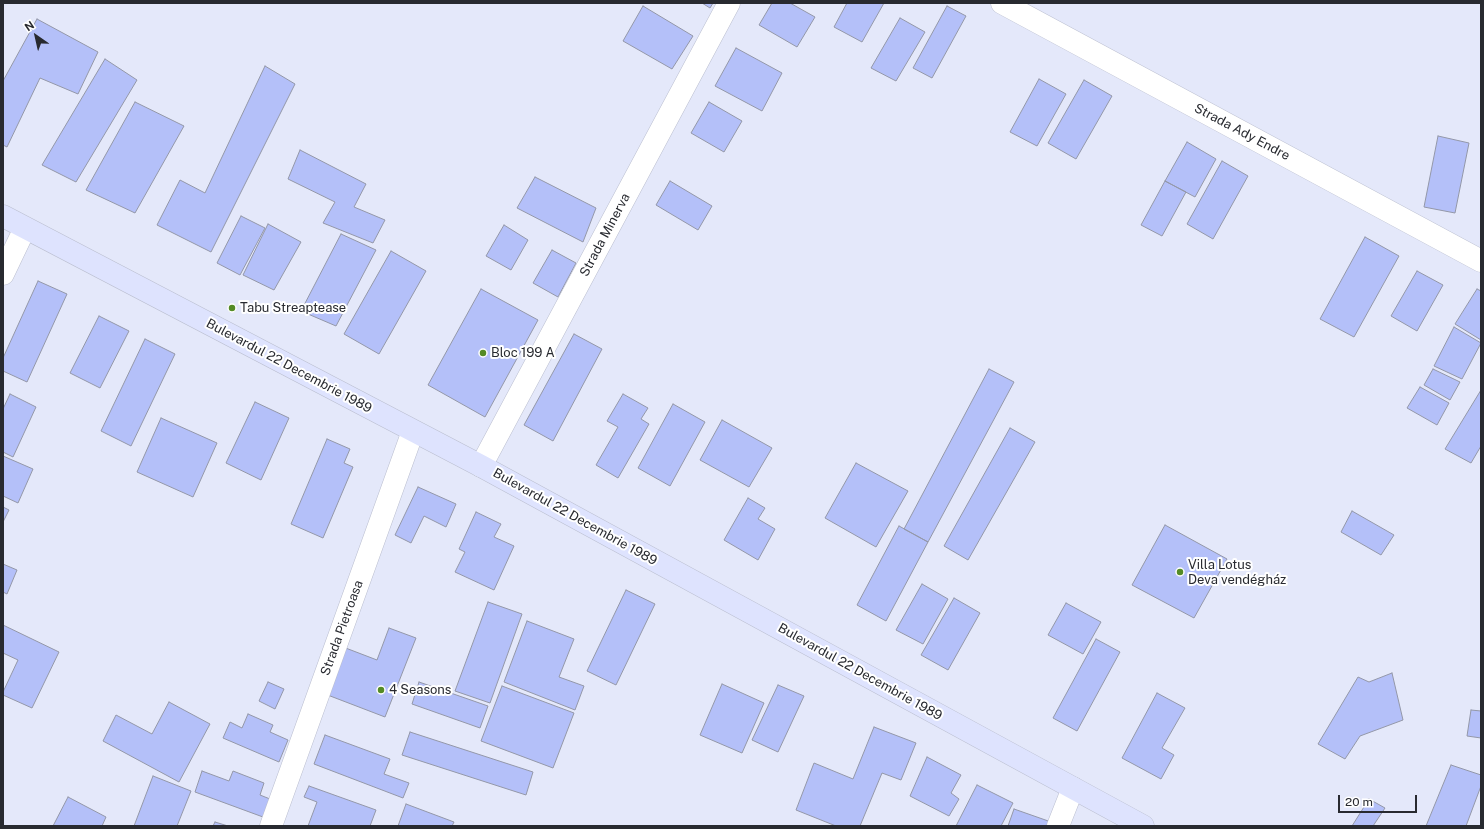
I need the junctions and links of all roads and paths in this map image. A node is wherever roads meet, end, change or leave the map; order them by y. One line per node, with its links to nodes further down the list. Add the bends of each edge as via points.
1 (729, 3): 8 (street, Strada Minerva)
2 (1002, 3): 5 (street, Strada Ady Endre)
3 (3, 216): 4 (main road, Bulevardul 22 Decembrie 1989)
4 (25, 228): 6 (street); 7 (main road, Bulevardul 22 Decembrie 1989)
5 (1481, 260)
6 (3, 274)
7 (413, 431): 8 (main road, Bulevardul 22 Decembrie 1989); 10 (street, Strada Pietroasa)
8 (481, 466): 9 (main road, Bulevardul 22 Decembrie 1989)
9 (1073, 788): 11 (street); 12 (main road, Bulevardul 22 Decembrie 1989)
10 (271, 826)
11 (1058, 826)
12 (1143, 826)

